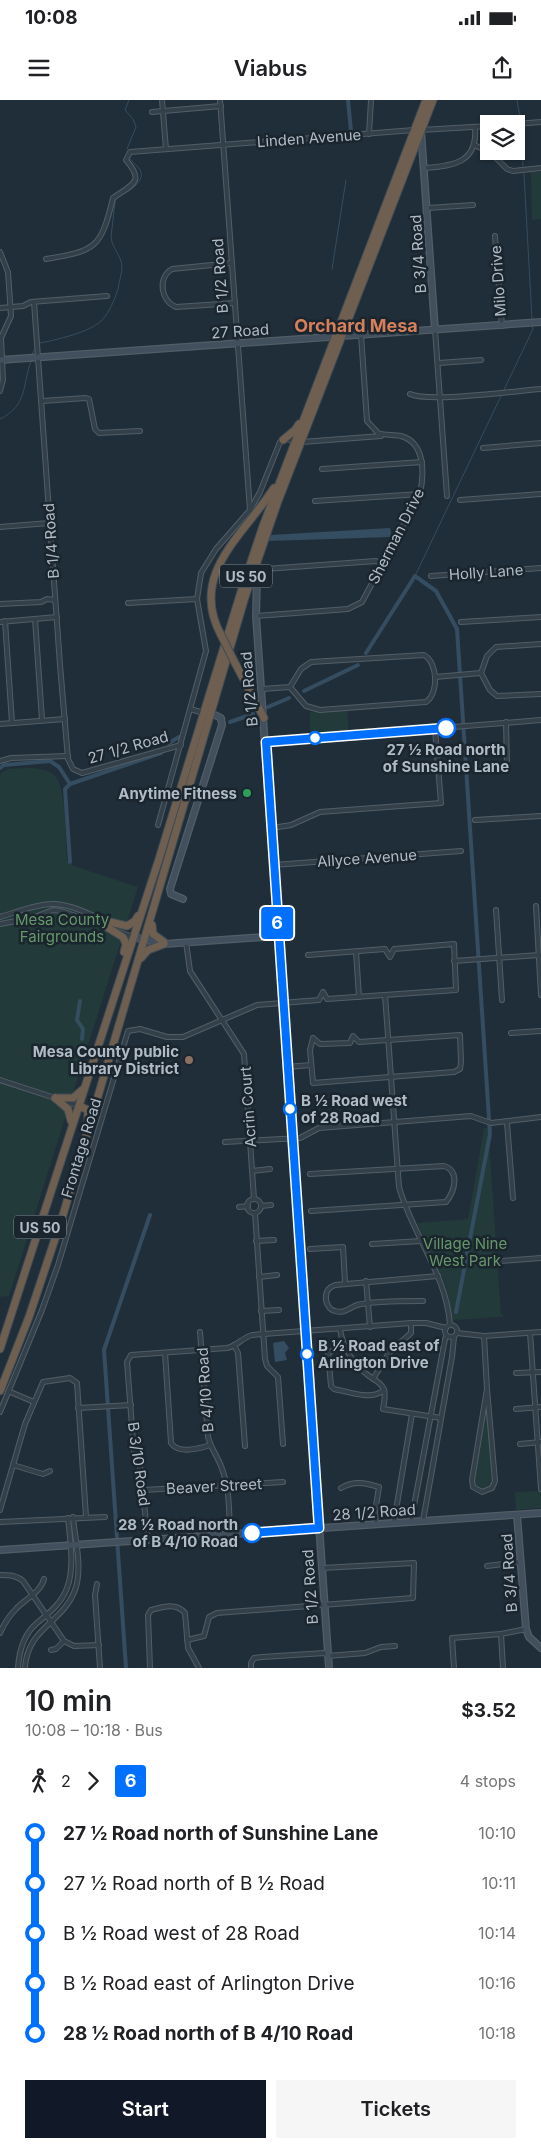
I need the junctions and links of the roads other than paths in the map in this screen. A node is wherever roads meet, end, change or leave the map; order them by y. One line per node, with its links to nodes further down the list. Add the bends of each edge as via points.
1 (162, 100): 7 (street)
2 (220, 100): 6 (street, B 1/2 Road)
3 (371, 100): 14 (street)
4 (426, 100): 13 (highway, US 50)
5 (433, 100): 13 (highway, US 50)
6 (220, 106): 7 (street); 15 (street, B 1/2 Road)
7 (163, 111): 8 (street); 17 (street)
8 (152, 112)
9 (541, 122): 10 (street)
10 (525, 123)
11 (475, 127): 12 (street, Linden Avenue); 13 (street, Linden Avenue); 16 (street)
12 (480, 127)
13 (418, 130): 14 (street, Linden Avenue); 18 (street, B 3/4 Road); 35 (highway, US 50)
14 (368, 134): 15 (street, Linden Avenue)
15 (224, 145): 17 (street, Linden Avenue); 25 (street, B 1/2 Road)
16 (474, 145): 18 (street, via 455,165); 19 (street, via 490,152 513,171)
17 (166, 149): 24 (street, Linden Avenue, via 130,152 126,160 135,169 133,184 113,198 95,245 84,252)
18 (424, 168): 21 (street, B 3/4 Road)
19 (541, 168)
20 (473, 204): 21 (street)
21 (428, 208): 33 (street, B 3/4 Road)
22 (495, 236): 32 (street, Milo Drive)
23 (0, 252): 29 (street, via 8,272)
24 (46, 258)
25 (232, 263): 28 (street, B 1/2 Road); 28 (street, via 172,269 164,275 162,283 166,300 176,307)
26 (107, 296): 27 (street)
27 (34, 302): 29 (street); 38 (street, B 1/4 Road)
28 (235, 303): 37 (street, B 1/2 Road)
29 (10, 307): 30 (street); 36 (street, via 9,323)
30 (0, 308)
31 (541, 322): 32 (street, 27 Road)
32 (502, 326): 33 (street, 27 Road)
33 (436, 330): 34 (street, 27 Road); 41 (street, B 3/4 Road)
34 (361, 335): 35 (street, 27 Road); 49 (street, via 367,421)
35 (339, 336): 37 (street, 27 Road); 45 (highway, US 50); 51 (highway, US 50)
36 (0, 339): 39 (street, via 3,355)
37 (237, 343): 38 (street, 27 Road); 62 (street, B 1/2 Road)
38 (39, 358): 39 (street, 27 Road); 47 (street, B 1/4 Road)
39 (0, 359): 43 (street, via 3,380)
40 (481, 360): 41 (street)
41 (439, 363): 46 (street, B 3/4 Road)
42 (541, 389): 46 (street)
43 (0, 391)
44 (410, 394): 46 (street, via 418,398)
45 (312, 397): 50 (highway, via 298,426); 51 (highway, US 50)
46 (442, 397): 59 (street, B 3/4 Road)
47 (42, 401): 48 (street, via 86,398 90,402 97,432); 63 (street, B 1/4 Road)
48 (140, 431)
49 (384, 435): 51 (street); 54 (street, via 404,437 414,445)
50 (283, 440): 51 (street); 62 (street)
51 (298, 442): 56 (highway, US 50); 65 (highway, US 50)
52 (541, 443): 53 (street)
53 (483, 448)
54 (422, 462): 55 (street); 57 (street, Sherman Drive, via 424,477)
55 (322, 469)
56 (279, 483): 87 (highway, US 50, via 240,595 208,700); 88 (highway, bridge, via 233,543 214,573 211,585 210,603 216,625)
57 (420, 494): 61 (street); 66 (street, Sherman Drive)
58 (541, 494): 60 (street)
59 (447, 496)
60 (460, 500)
61 (315, 501)
62 (250, 510): 70 (street, via 205,565)
63 (49, 523): 64 (street); 71 (street, B 1/4 Road)
64 (0, 526)
65 (269, 527): 68 (highway); 87 (highway, US 50)
66 (383, 564): 68 (street, via 376,561 265,569); 74 (street, Sherman Drive, via 362,602 354,607)
67 (541, 568): 69 (street, Holly Lane)
68 (258, 576): 74 (street, B 1/2 Road)
69 (431, 576)
70 (197, 599): 72 (street); 86 (street, via 206,651)
71 (55, 600): 73 (street); 75 (street, B 1/4 Road)
72 (128, 603)
73 (0, 604)
74 (256, 616): 84 (street, B 1/2 Road)
75 (57, 617): 77 (street); 89 (street, B 1/4 Road)
76 (541, 618): 79 (street)
77 (35, 619): 78 (street); 90 (street)
78 (2, 621): 93 (street)
79 (461, 622)
80 (541, 644): 81 (street, via 496,647 486,656)
81 (481, 673): 82 (street); 85 (street, via 497,696)
82 (435, 677): 83 (street, via 432,662 424,655 311,662 301,669); 83 (street, via 435,691 426,702 338,709 320,710 306,706)
83 (290, 687): 84 (street)
84 (262, 689): 88 (street, B 1/2 Road)
85 (541, 694)
86 (190, 709): 87 (street); 97 (street)
87 (207, 713): 106 (highway, US 50); 108 (highway, US 50, via 205,733); 109 (street, via 222,720 170,889 171,894)
88 (264, 718): 96 (street, B 1/2 Road)
89 (65, 719): 90 (street); 98 (street, B 1/4 Road)
90 (42, 720): 93 (street)
91 (541, 720): 92 (street)
92 (506, 722): 95 (street); 100 (street, via 507,766)
93 (12, 723): 94 (street)
94 (0, 724)
95 (435, 729): 96 (street); 104 (street, via 441,804 320,812 291,825)
96 (266, 742): 104 (street, B 1/2 Road)
97 (181, 745): 98 (street, 27 1/2 Road, via 82,773 73,769); 103 (street)
98 (68, 756): 99 (street, 27 1/2 Road)
99 (0, 761)
100 (474, 768)
101 (541, 816): 102 (street)
102 (475, 820)
103 (158, 825)
104 (272, 828): 107 (street, B 1/2 Road)
105 (461, 851): 107 (street, Allyce Avenue)
106 (158, 859): 114 (highway, via 136,920 127,926); 116 (highway, US 50)
107 (274, 865): 117 (street, B 1/2 Road)
108 (165, 870): 118 (highway, US 50); 120 (highway, via 151,928 155,938)
109 (183, 899)
110 (536, 906): 115 (street)
111 (496, 910): 124 (street)
112 (0, 917): 114 (street, via 52,904 66,906)
113 (0, 924): 114 (street, via 53,910)
114 (105, 924): 116 (street); 135 (highway, via 123,937 126,944)
115 (539, 935): 123 (street)
116 (135, 936): 118 (street); 125 (highway); 135 (highway, US 50)
117 (278, 936): 119 (street); 134 (street, B 1/2 Road)
118 (145, 938): 120 (street); 125 (highway, US 50)
119 (186, 942): 120 (street); 136 (street, Acrin Court, via 190,972)
120 (166, 943): 125 (highway, via 148,950)
121 (356, 952): 122 (street); 126 (street, via 385,949 390,957 394,949 450,943 454,944); 132 (street)
122 (308, 955)
123 (539, 955): 124 (street); 127 (street)
124 (499, 958): 126 (street); 133 (street)
125 (139, 960): 155 (highway, US 50)
126 (454, 961): 129 (street, via 456,990)
127 (540, 969): 131 (street)
128 (422, 986): 129 (street)
129 (422, 992): 130 (street)
130 (385, 995): 132 (street); 141 (street)
131 (541, 995)
132 (359, 997): 134 (street, via 327,999 323,992 319,1000)
133 (502, 1000)
134 (282, 1002): 136 (street, via 249,1007); 143 (street, B 1/2 Road)
135 (112, 1004): 146 (highway, US 50)
136 (221, 1020): 154 (street, Acrin Court, via 244,1054); 211 (street, Frontage Road, via 183,1037 140,1029 128,1031 58,1265)
137 (426, 1031): 140 (street)
138 (541, 1031): 139 (street)
139 (511, 1034)
140 (427, 1038): 141 (street); 144 (street, via 460,1035 460,1069)
141 (389, 1040): 142 (street, via 359,1042 352,1036 350,1042 320,1044 314,1038 310,1050); 144 (street)
142 (311, 1065): 143 (street); 144 (street, via 313,1083)
143 (287, 1067): 153 (street, B 1/2 Road)
144 (391, 1077): 150 (street)
145 (0, 1080): 147 (street)
146 (84, 1088): 147 (highway, via 73,1098); 148 (highway, US 50)
147 (55, 1098): 148 (street); 152 (highway, via 71,1113)
148 (78, 1106): 152 (highway, US 50); 155 (highway, via 88,1112)
149 (541, 1117): 151 (street)
150 (394, 1123): 151 (street, via 471,1116 491,1123); 153 (street, via 319,1128); 158 (street)
151 (507, 1123): 161 (street)
152 (70, 1131): 200 (highway, US 50)
153 (292, 1138): 154 (street); 191 (street, B 1/2 Road)
154 (250, 1140): 156 (street); 159 (street, Acrin Court)
155 (85, 1141): 210 (highway, US 50, via 40,1286)
156 (226, 1142)
157 (270, 1169): 159 (street)
158 (398, 1169): 160 (street); 164 (street); 164 (street, via 444,1166 453,1172 453,1193 446,1202)
159 (252, 1171): 162 (street, Acrin Court)
160 (310, 1174)
161 (513, 1198)
162 (254, 1199): 165 (street); 166 (street)
163 (272, 1205): 166 (street)
164 (404, 1205): 168 (street); 172 (street)
165 (248, 1206): 167 (street); 169 (street)
166 (261, 1206): 169 (street)
167 (239, 1207)
168 (311, 1212)
169 (255, 1213): 171 (street)
170 (274, 1240): 171 (street)
171 (256, 1241): 179 (street)
172 (421, 1241): 173 (street); 178 (street)
173 (372, 1244)
174 (310, 1249): 181 (street, via 343,1247)
175 (541, 1258): 176 (street)
176 (501, 1261)
177 (277, 1276): 179 (street)
178 (438, 1276): 180 (street); 188 (street, via 445,1296)
179 (259, 1277): 185 (street)
180 (366, 1282): 181 (street); 183 (street)
181 (345, 1283): 183 (street, via 330,1288 326,1301 331,1310 337,1312)
182 (424, 1301): 183 (street)
183 (368, 1304): 187 (street)
184 (279, 1310): 185 (street)
185 (262, 1311): 194 (street)
186 (411, 1323): 187 (street); 188 (street); 203 (street, via 411,1333)
187 (370, 1327): 189 (street)
188 (448, 1327): 195 (street, via 456,1328); 196 (street)
189 (340, 1329): 191 (street); 199 (street)
190 (200, 1332): 201 (street, B 4/10 Road)
191 (305, 1332): 194 (street); 245 (street, B 1/2 Road)
192 (541, 1332): 193 (street)
193 (530, 1333): 197 (street); 204 (street)
194 (263, 1334): 198 (street, via 245,1337); 223 (street, via 267,1366 278,1377)
195 (455, 1335): 196 (street); 197 (street); 221 (street)
196 (447, 1336): 220 (street)
197 (484, 1336): 208 (street)
198 (234, 1345): 201 (street); 226 (street, via 238,1353)
199 (344, 1346): 203 (street, via 378,1345); 207 (street, via 358,1367); 209 (street, via 328,1353 331,1386 372,1396)
200 (0, 1349)
201 (202, 1350): 202 (street); 225 (street, B 4/10 Road)
202 (165, 1352): 213 (street, B 3/10 Road, via 134,1354 128,1358); 225 (street, via 171,1443 182,1450)
203 (389, 1353): 207 (street)
204 (533, 1372): 205 (street); 206 (street); 216 (street)
205 (541, 1372)
206 (516, 1373)
207 (373, 1379): 209 (street)
208 (488, 1389): 208 (street, via 472,1480 473,1487 482,1492 492,1488 495,1482)
209 (384, 1390): 219 (street, via 383,1408)
210 (0, 1391)
211 (8, 1391): 212 (street); 218 (street, Frontage Road)
212 (34, 1402): 215 (street, via 43,1382 70,1378 75,1380); 227 (street)
213 (131, 1405): 215 (street); 233 (street, B 3/10 Road, via 134,1453)
214 (541, 1407): 216 (street)
215 (78, 1408): 237 (street)
216 (535, 1408): 217 (street); 222 (street)
217 (516, 1409)
218 (0, 1412)
219 (412, 1414): 220 (street); 242 (street)
220 (431, 1417): 221 (street); 243 (street)
221 (441, 1418): 240 (street)
222 (539, 1442): 224 (street); 232 (street)
223 (283, 1444)
224 (520, 1444)
225 (210, 1445): 230 (street, B 4/10 Road, via 221,1465)
226 (245, 1446)
227 (14, 1465): 228 (street, via 43,1474); 234 (street)
228 (50, 1471)
229 (283, 1482): 230 (street, Beaver Street)
230 (227, 1486): 233 (street, Beaver Street); 246 (street, B 4/10 Road)
231 (341, 1488): 244 (street, via 363,1482 380,1487)
232 (540, 1489)
233 (144, 1490): 247 (street, B 3/10 Road)
234 (0, 1510)
235 (541, 1513): 236 (street, 28 1/2 Road)
236 (517, 1515): 240 (street, 28 1/2 Road); 250 (street, B 3/4 Road)
237 (86, 1517): 238 (street); 239 (street)
238 (71, 1518): 241 (street); 248 (street)
239 (105, 1518)
240 (423, 1521): 243 (street, 28 1/2 Road)
241 (0, 1522)
242 (394, 1522): 243 (street, 28 1/2 Road); 244 (street, 28 1/2 Road)
243 (412, 1522)
244 (376, 1523): 245 (street, 28 1/2 Road)
245 (319, 1528): 246 (street, 28 1/2 Road); 252 (street, B 1/2 Road)
246 (230, 1534): 247 (street, 28 1/2 Road)
247 (148, 1540): 248 (street, 28 1/2 Road)
248 (73, 1545): 249 (street, 28 1/2 Road); 258 (street, via 67,1589); 259 (street, via 78,1572 74,1591 65,1608)
249 (0, 1550)
250 (521, 1562): 251 (street); 260 (street, B 3/4 Road)
251 (487, 1566)
252 (322, 1568): 257 (street, B 1/2 Road); 257 (street, via 414,1563 413,1598)
253 (0, 1575): 256 (street, via 18,1577)
254 (44, 1579): 256 (street, via 42,1586)
255 (98, 1584): 265 (street, via 94,1595)
256 (31, 1595): 258 (street); 261 (street, via 16,1608)
257 (325, 1605): 263 (street, via 217,1613 209,1617 204,1636); 269 (street, B 1/2 Road)
258 (46, 1616): 259 (street); 270 (street, via 26,1637 19,1653)
259 (50, 1622): 264 (street); 271 (street, via 32,1641)
260 (526, 1629): 262 (street); 267 (street, via 529,1637)
261 (0, 1633)
262 (501, 1634): 277 (street, via 452,1638); 278 (street)
263 (187, 1640): 273 (street, via 186,1618 182,1609 174,1606 151,1610 148,1615); 274 (street)
264 (64, 1641): 265 (street, via 74,1646); 268 (street)
265 (99, 1645): 272 (street)
266 (395, 1646): 269 (street)
267 (541, 1648)
268 (52, 1650)
269 (328, 1656): 275 (street, via 325,1653 254,1658); 276 (street, B 1/2 Road)
270 (18, 1668)
271 (25, 1668)
272 (100, 1668)
273 (150, 1668)
274 (199, 1668)
275 (252, 1668)
276 (329, 1668)
277 (454, 1668)
278 (503, 1668)

